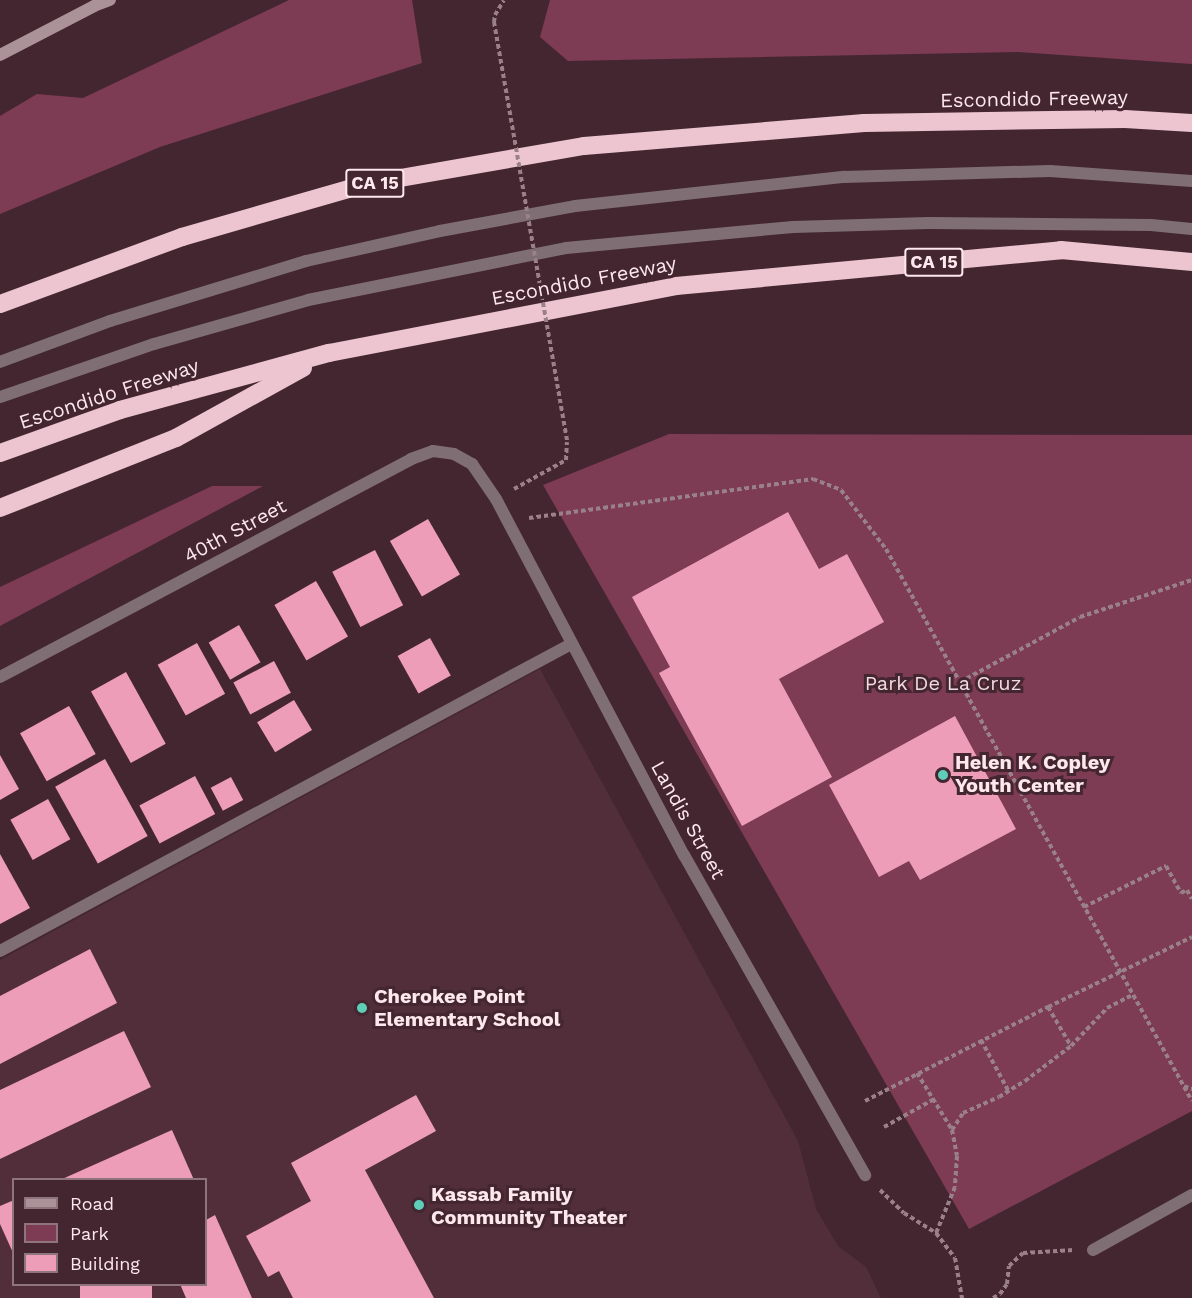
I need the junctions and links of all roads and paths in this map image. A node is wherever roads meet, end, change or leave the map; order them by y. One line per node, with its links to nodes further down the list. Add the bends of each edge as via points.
1 (110, 0): 3 (street)
2 (504, 0): 15 (path, bridge, via 494,22 567,442 566,460)
3 (97, 3): 4 (street)
4 (0, 55)
5 (1192, 123): 9 (highway, Escondido Freeway / CA 15, via 1125,119 864,123 584,146 366,184 182,237)
6 (1192, 181): 11 (street, via 1050,171 844,177 575,206 306,261 110,321)
7 (1192, 229): 12 (street, via 1151,225 928,223 793,227 566,248 308,300 154,344)
8 (1192, 262): 10 (highway, Escondido Freeway / CA 15, via 1061,250 676,286)
9 (0, 304)
10 (329, 353): 13 (highway, Escondido Freeway / CA 15, via 120,410); 16 (highway, via 176,438)
11 (0, 362)
12 (0, 397)
13 (0, 453)
14 (486, 480): 15 (street, Landis Street); 20 (street, 40th Street, via 472,464 454,454 433,451 411,459)
15 (496, 499): 17 (street, Landis Street)
16 (0, 508)
17 (506, 522): 19 (street, Landis Street); 21 (path, via 813,479 841,490 868,522)
18 (1192, 580): 21 (path, via 1080,617)
19 (571, 644): 25 (street); 40 (street, Landis Street, via 684,855)
20 (0, 677)
21 (960, 682): 23 (path)
22 (1192, 899): 23 (path, via 1187,890 1181,893 1166,866)
23 (1084, 907): 26 (path)
24 (1192, 937): 26 (path)
25 (0, 951)
26 (1120, 971): 27 (path); 28 (path)
27 (1133, 995): 30 (path, via 1107,1008); 32 (path)
28 (1048, 1006): 29 (path); 30 (path)
29 (981, 1040): 31 (path); 34 (path)
30 (1071, 1046): 34 (path)
31 (917, 1073): 35 (path); 36 (path)
32 (1183, 1086): 33 (path); 37 (path)
33 (1192, 1089)
34 (1009, 1092): 39 (path, via 963,1113)
35 (934, 1099): 38 (path); 39 (path)
36 (865, 1101)
37 (1192, 1101)
38 (884, 1127)
39 (952, 1130): 42 (path, via 957,1156 955,1187)
40 (865, 1175): 42 (path, via 904,1213)
41 (1192, 1196): 43 (street)
42 (936, 1233): 44 (path, via 955,1258)
43 (1093, 1250): 45 (path, via 1023,1252 1009,1266 1007,1284)
44 (962, 1298)
45 (993, 1298)

